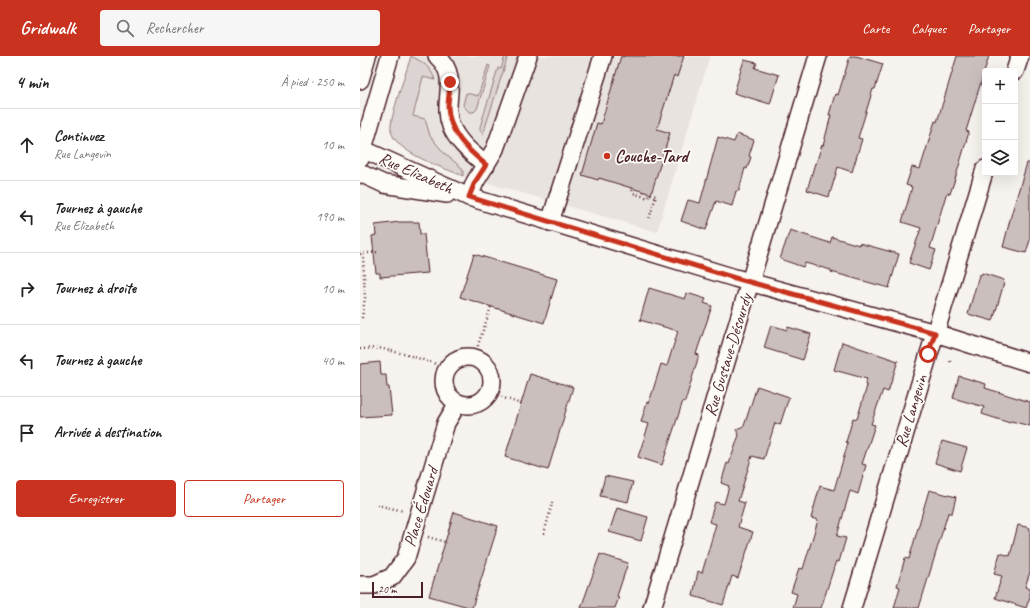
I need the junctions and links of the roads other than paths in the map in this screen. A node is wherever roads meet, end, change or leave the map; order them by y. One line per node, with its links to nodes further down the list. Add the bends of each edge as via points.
1 (367, 56): 9 (street)
2 (390, 56): 10 (street)
3 (437, 56): 11 (street, via 449,74 448,108 451,126 461,142)
4 (528, 56): 11 (street, via 495,149)
5 (603, 56): 15 (street)
6 (818, 56): 16 (street, Rue Gustave-Désourdy)
7 (1020, 56): 8 (street)
8 (1016, 68)
9 (360, 80)
10 (361, 152): 14 (street, Rue Elizabeth)
11 (486, 165): 14 (street)
12 (360, 174): 14 (street, Rue Elizabeth, via 384,184)
13 (983, 176): 17 (street, Rue Langevin)
14 (469, 197): 15 (street, Rue Elizabeth)
15 (550, 222): 16 (street, Rue Elizabeth)
16 (750, 282): 17 (street, Rue Elizabeth); 21 (street, Rue Gustave-Désourdy)
17 (935, 333): 18 (street, Rue Elizabeth); 22 (street, Rue Langevin)
18 (1030, 364)
19 (458, 404): 19 (street, via 473,405 481,402 491,391 493,383 490,369 477,358 460,358 453,362 444,376 447,393); 20 (street, Place Édouard, via 446,423 406,558 392,577 374,585)
20 (360, 585)
21 (652, 608)
22 (852, 608)

